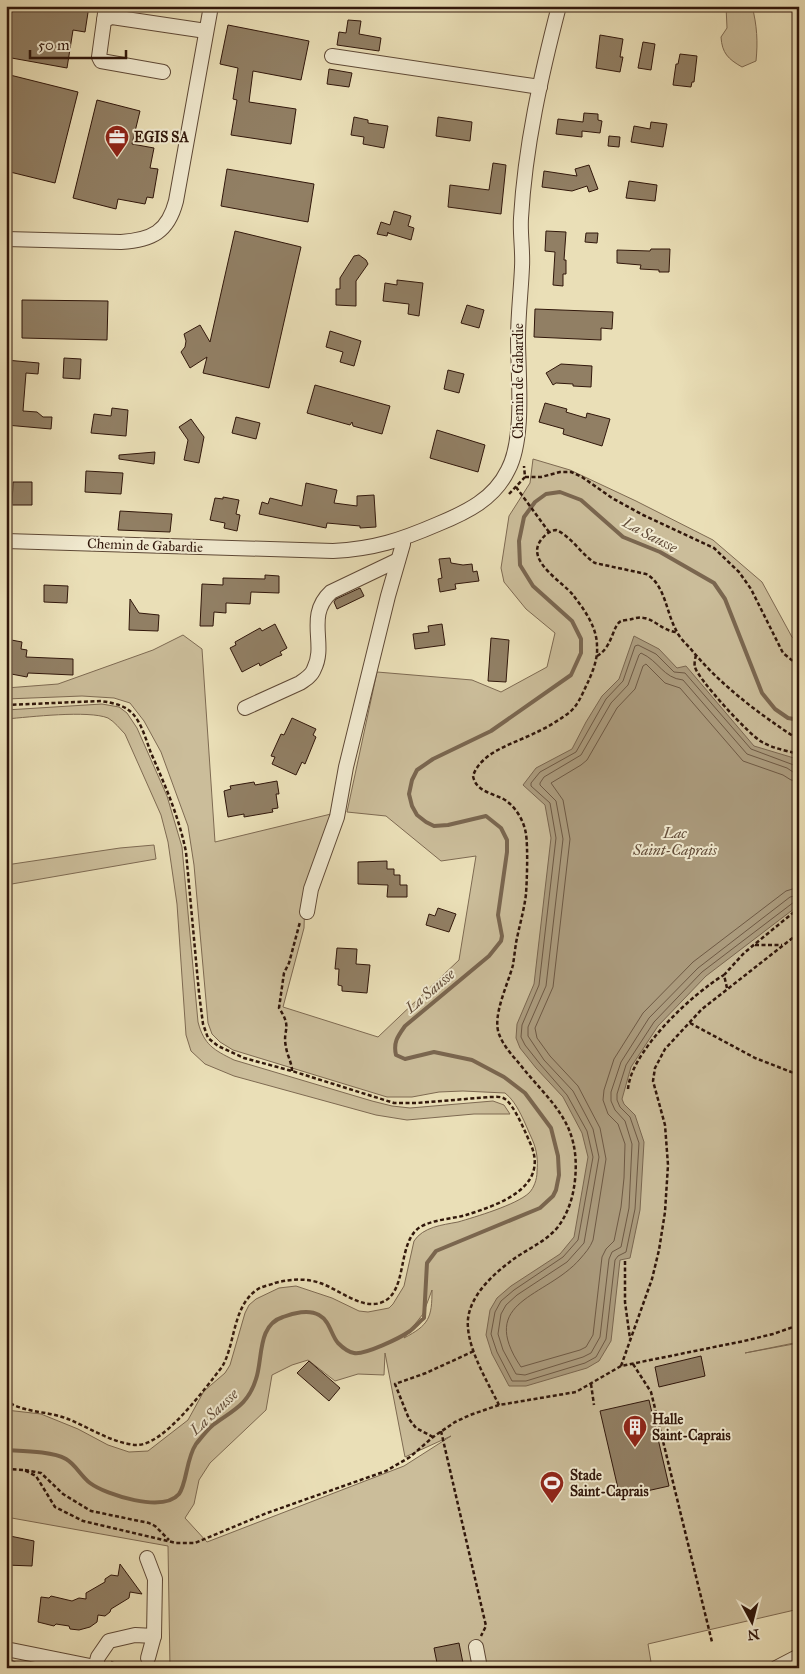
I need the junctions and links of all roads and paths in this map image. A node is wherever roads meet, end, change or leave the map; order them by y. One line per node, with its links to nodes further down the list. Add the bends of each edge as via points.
1 (210, 6): 4 (street)
2 (559, 6): 7 (street, Chemin de Gabardie)
3 (105, 13): 4 (street, via 108,17); 6 (street, via 101,61)
4 (206, 31): 8 (street, via 176,201 167,223 150,236 136,241)
5 (332, 56): 7 (street)
6 (163, 72)
7 (540, 87): 13 (street, Chemin de Gabardie, via 529,146 521,220 518,437 514,459 503,480 483,501)
8 (6, 240)
9 (525, 477): 18 (path, via 571,472 643,515 714,548 751,588 783,653)
10 (517, 488): 11 (path)
11 (548, 530): 15 (path, via 559,531 595,563 653,578); 17 (path, via 537,548 540,560 571,593 590,621 595,632)
12 (6, 540): 13 (street, Chemin de Gabardie, via 333,552)
13 (402, 540): 14 (street)
14 (398, 560): 20 (street, via 324,598 318,610 317,654 309,677); 23 (street, via 348,758 337,817 311,890)
15 (676, 632): 16 (path); 17 (path, via 646,618 621,621 610,644)
16 (696, 655): 21 (path, via 748,704); 22 (path, via 698,674 749,731 762,742)
17 (597, 656): 37 (path, via 590,679 571,711 540,731 498,750 478,766 473,776 481,788 515,808 526,835 526,894 513,964 497,1018 498,1033 523,1069 562,1114 573,1147 575,1178 570,1205 556,1230 511,1261 483,1286 472,1305 467,1327)
18 (799, 666)
19 (6, 705): 31 (path, via 101,701 125,707 132,714 182,830 198,993 208,1038 244,1058)
20 (245, 708)
21 (799, 740)
22 (799, 754)
23 (307, 912): 31 (path, via 299,923 284,973 279,1008 287,1026 285,1044)
24 (794, 912): 27 (path)
25 (799, 932): 26 (path)
26 (783, 945): 27 (path); 29 (path)
27 (754, 946): 28 (path)
28 (724, 976): 29 (path); 33 (path, via 694,996 659,1033 629,1079)
29 (727, 988): 30 (path)
30 (690, 1023): 32 (path, via 755,1058); 36 (path, via 665,1049 655,1068 653,1080 665,1125 668,1165 665,1212 652,1279)
31 (292, 1071): 41 (path, via 394,1103 501,1097 510,1105 532,1149 532,1177 518,1192 496,1204 419,1228 408,1244 398,1283 390,1297 381,1303 360,1301 310,1280 283,1281 259,1288 251,1294 237,1320 222,1367 175,1423 147,1444 122,1442 68,1419 21,1408)
32 (799, 1075)
33 (628, 1089)
34 (625, 1261): 36 (path, via 625,1302)
35 (799, 1324): 38 (path, via 773,1334)
36 (630, 1341): 39 (path)
37 (474, 1350): 42 (path); 45 (path, via 395,1384 416,1428)
38 (634, 1364): 39 (path); 51 (path, via 651,1392)
39 (621, 1366): 40 (path)
40 (591, 1383): 42 (path, via 576,1392); 43 (path)
41 (6, 1401)
42 (499, 1405): 44 (path, via 470,1415)
43 (594, 1405)
44 (441, 1431): 45 (path); 52 (path, via 486,1626)
45 (433, 1437): 48 (path, via 410,1457 386,1471 283,1507 195,1543)
46 (6, 1469): 47 (path)
47 (24, 1470): 48 (path, via 41,1473 63,1494 91,1511 149,1523); 48 (path, via 36,1476 55,1507 68,1514 83,1521)
48 (169, 1540)
49 (148, 1558): 50 (street, via 155,1579)
50 (154, 1636): 55 (street); 56 (street, via 135,1635 109,1641)
51 (712, 1642)
52 (476, 1647): 59 (street)
53 (6, 1649): 56 (street)
54 (799, 1656): 60 (street)
55 (148, 1658)
56 (97, 1664)
57 (6, 1667): 58 (street)
58 (11, 1668)
59 (480, 1668)
60 (776, 1668)

